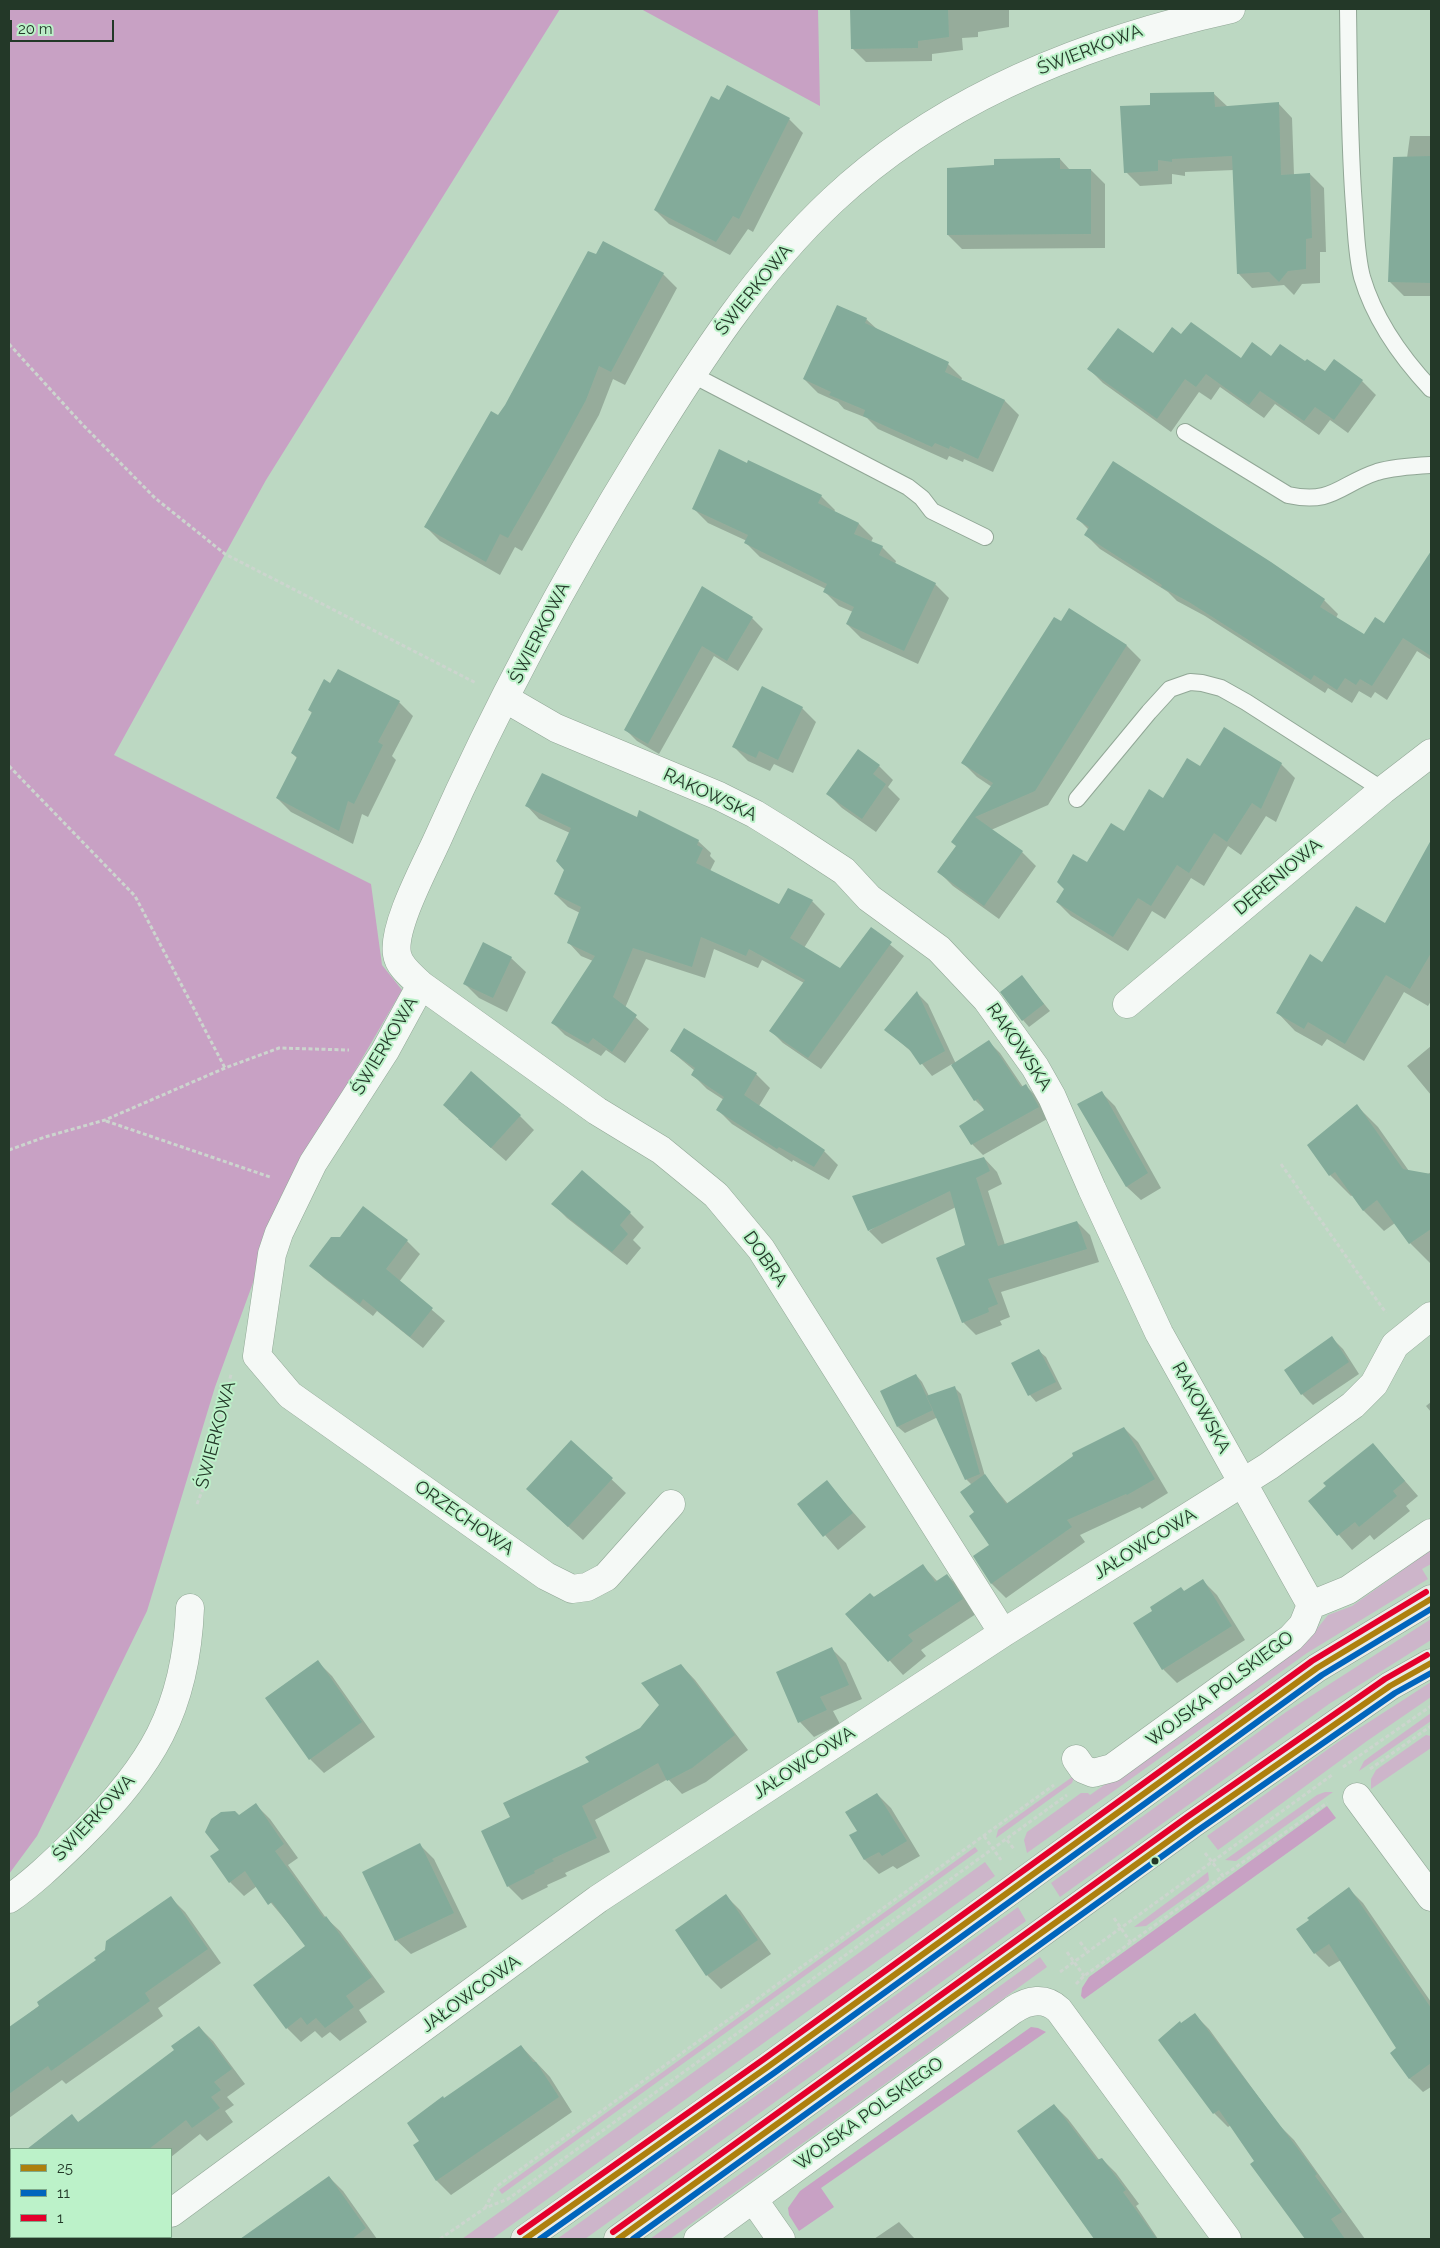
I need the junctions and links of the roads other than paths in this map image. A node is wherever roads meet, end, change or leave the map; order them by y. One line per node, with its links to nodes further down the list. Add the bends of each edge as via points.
1 (1231, 9): 3 (street, ŚWIERKOWA, via 1149,28 1049,65 993,89 891,152 835,198 797,236 727,321)
2 (1348, 9): 4 (lane, via 1350,137 1362,276 1387,331)
3 (691, 374): 7 (lane, via 908,487 932,511); 8 (street, ŚWIERKOWA, via 583,551)
4 (1431, 389)
5 (1186, 432): 6 (lane, via 1288,495 1307,499 1324,497 1376,472)
6 (1431, 465)
7 (985, 537)
8 (506, 699): 12 (street, ŚWIERKOWA, via 467,774 409,903 397,938 401,965); 16 (street, RAKOWSKA, via 556,728 755,814 844,871 869,898 939,948 1013,1034 1044,1082 1159,1333)
9 (1431, 753): 10 (street, DERENIOWA)
10 (1383, 790): 11 (lane, via 1221,688 1190,682 1170,689); 13 (street, DERENIOWA)
11 (1077, 799)
12 (421, 985): 15 (street, ŚWIERKOWA, via 384,1051 313,1163 272,1254); 22 (street, DOBRA, via 597,1111 660,1150 716,1195 761,1249)
13 (1127, 1004)
14 (1431, 1316): 16 (street, JAŁOWCOWA, via 1395,1345 1374,1384 1353,1405)
15 (258, 1356): 17 (street, ORZECHOWA, via 290,1394 546,1576 572,1588 587,1588 606,1577)
16 (1244, 1483): 20 (street, RAKOWSKA); 22 (street, JAŁOWCOWA)
17 (672, 1504)
18 (1431, 1533): 20 (street, via 1348,1590)
19 (1431, 1599): 30 (main road, via 1317,1668)
20 (1311, 1605): 24 (street, WOJSKA POLSKIEGO, via 1303,1625 1291,1638 1112,1768 1099,1774)
21 (190, 1608): 27 (street, ŚWIERKOWA, via 189,1636 172,1708 144,1764 116,1802 34,1881)
22 (1003, 1633): 29 (street, JAŁOWCOWA, via 598,1899)
23 (1431, 1663): 31 (main road, via 1390,1686 1192,1824)
24 (1084, 1766)
25 (1345, 1800): 26 (street)
26 (1431, 1897)
27 (9, 1900)
28 (753, 2199): 32 (street, WOJSKA POLSKIEGO); 33 (street); 34 (street, WOJSKA POLSKIEGO, via 1013,2010 1026,2002 1045,2002 1059,2010)
29 (172, 2212)
30 (525, 2239)
31 (618, 2239)
32 (698, 2239)
33 (781, 2239)
34 (1227, 2239)

